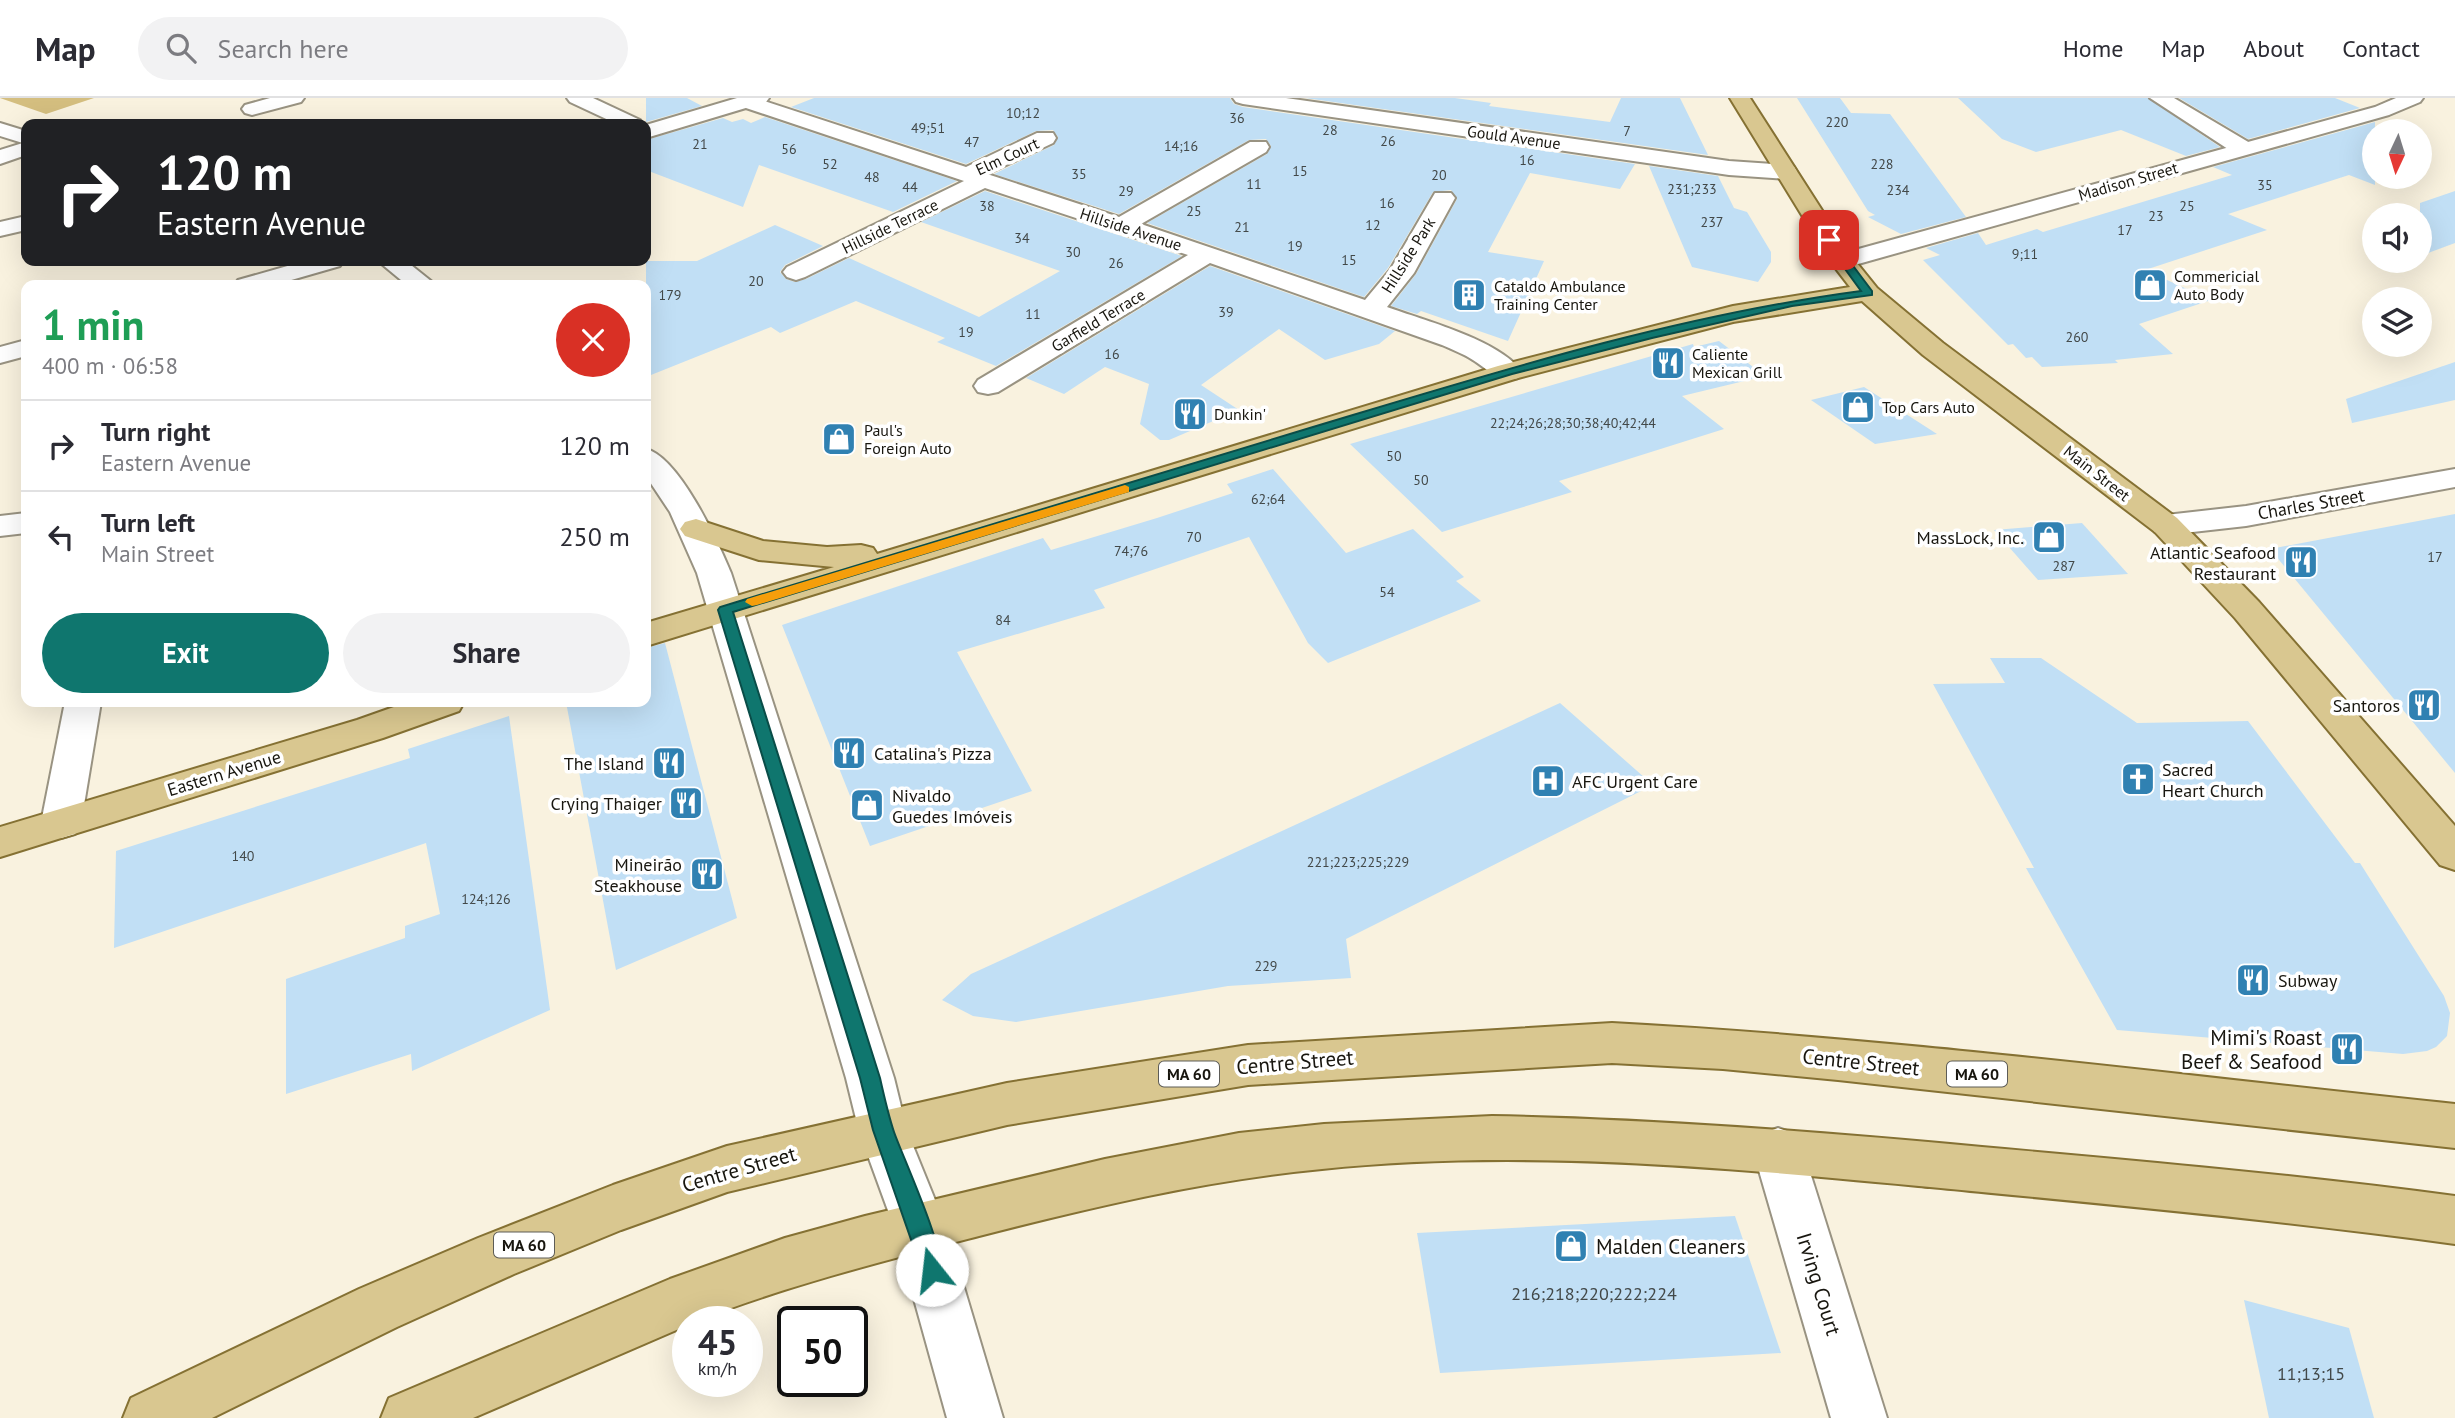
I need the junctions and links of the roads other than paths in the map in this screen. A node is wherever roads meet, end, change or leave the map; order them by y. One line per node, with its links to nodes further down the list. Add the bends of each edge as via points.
1 (294, 98): 8 (street)
2 (577, 98): 10 (street)
3 (1243, 98): 19 (street, Gould Avenue, via 1729,168)
4 (1740, 98): 19 (main road, Main Street)
5 (2160, 98): 16 (street)
6 (2413, 98): 16 (street, Madison Street, via 2382,111)
7 (753, 100): 11 (street); 20 (street, Hillside Avenue)
8 (248, 103): 9 (street)
9 (262, 119)
10 (622, 119)
11 (651, 127)
12 (0, 129): 13 (street)
13 (21, 136)
14 (1045, 138): 20 (street, Elm Court)
15 (1258, 147): 23 (street)
16 (2242, 148): 26 (street, Madison Street)
17 (21, 150): 18 (street)
18 (0, 157)
19 (1786, 172): 26 (main road, Main Street)
20 (976, 177): 23 (street, Hillside Avenue); 29 (street, Hillside Terrace)
21 (1443, 198): 33 (street, Hillside Park, via 1401,272)
22 (21, 224): 24 (street)
23 (1120, 226): 25 (street, Hillside Avenue)
24 (0, 229)
25 (1208, 254): 33 (street, Hillside Avenue); 37 (street, Garfield Terrace)
26 (1842, 261): 32 (main road, Main Street)
27 (314, 266): 30 (street)
28 (397, 266): 31 (street)
29 (796, 272)
30 (264, 280)
31 (416, 280)
32 (1868, 293): 36 (main road, via 1792,303); 42 (main road, Main Street, via 1933,349)
33 (1370, 311): 36 (street, Hillside Avenue, via 1467,345)
34 (21, 349): 35 (street)
35 (0, 355)
36 (1508, 372): 44 (main road)
37 (989, 386)
38 (651, 464): 43 (street)
39 (2455, 478): 42 (street, Charles Street)
40 (21, 524): 41 (street)
41 (0, 526)
42 (2166, 526): 51 (main road, Main Street, via 2247,610)
43 (696, 529): 44 (main road, via 759,551 792,555); 45 (street)
44 (916, 552): 45 (main road)
45 (725, 610): 46 (main road); 53 (street)
46 (651, 633)
47 (82, 707): 49 (street)
48 (432, 707): 49 (main road, Eastern Avenue)
49 (61, 823): 50 (main road, Eastern Avenue)
50 (0, 842)
51 (2455, 854)
52 (2455, 1126): 53 (main road, Centre Street / MA 60, via 1838,1060 1612,1043 1248,1065 1120,1084)
53 (883, 1130): 56 (street); 57 (main road, Centre Street / MA 60, via 727,1169 552,1233 378,1308)
54 (1778, 1150): 55 (main road, via 2111,1179); 56 (main road, via 1519,1136 1310,1148 1140,1173); 60 (street, Irving Court)
55 (2455, 1220)
56 (920, 1227): 58 (main road, via 800,1259 671,1305); 59 (street)
57 (151, 1418)
58 (409, 1418)
59 (975, 1418)
60 (1858, 1418)

